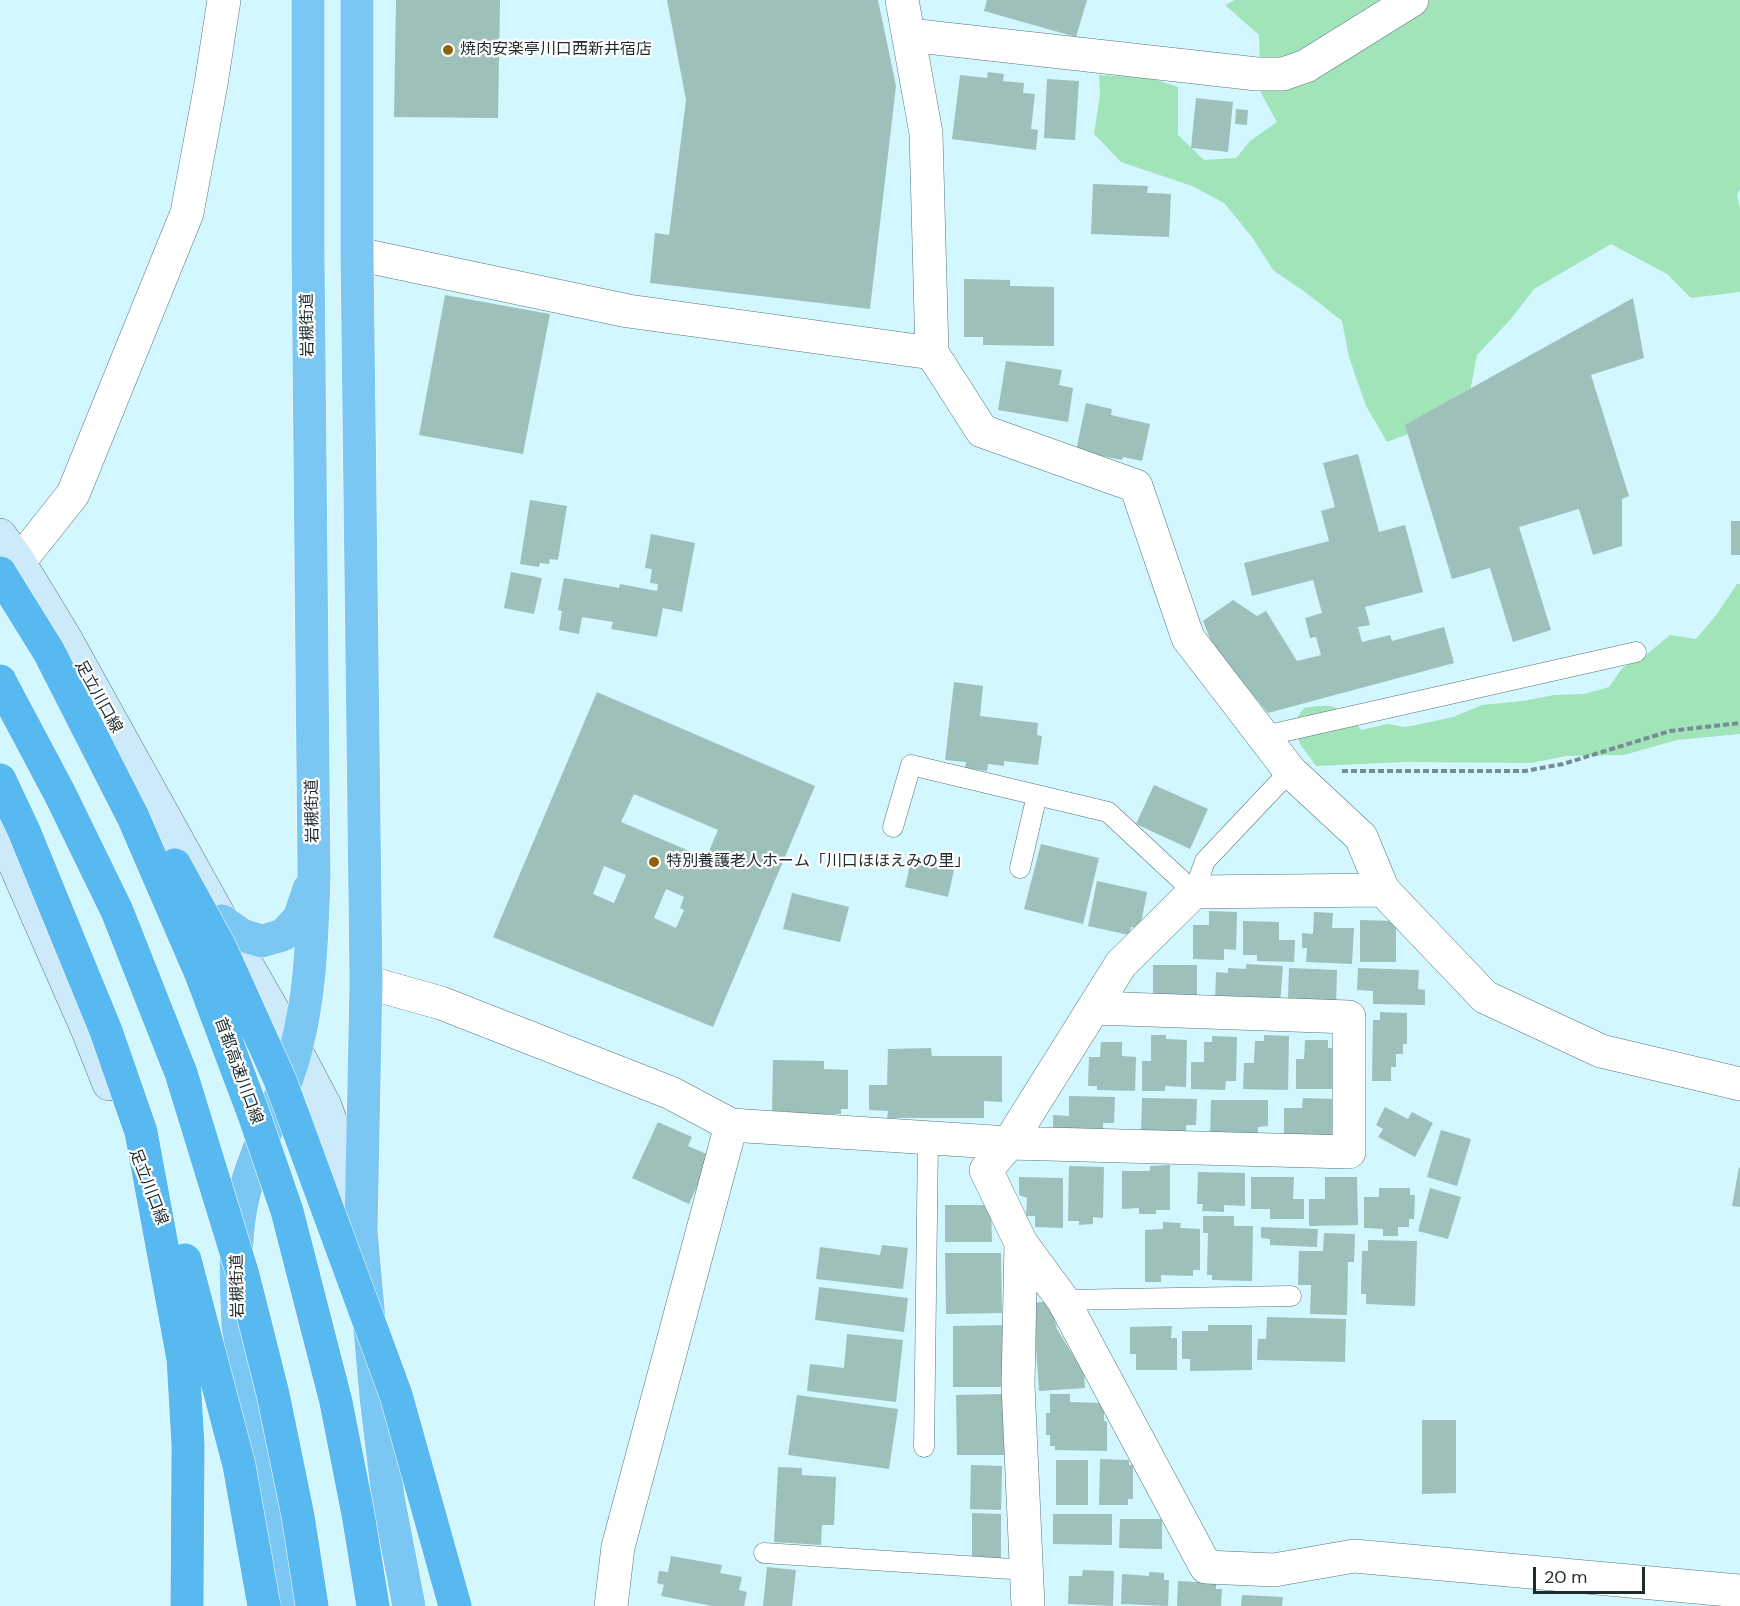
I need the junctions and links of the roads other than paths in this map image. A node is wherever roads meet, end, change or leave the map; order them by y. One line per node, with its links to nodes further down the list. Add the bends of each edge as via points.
1 (224, 0): 10 (street, via 187,213 73,494)
2 (308, 0): 21 (highway, 岩槻街道)
3 (357, 0): 7 (highway)
4 (902, 0): 6 (street)
5 (1412, 0): 6 (street, via 1306,66 1283,74)
6 (909, 35): 8 (street, via 926,133)
7 (357, 254): 8 (street, via 628,311); 25 (highway)
8 (932, 353): 14 (street, via 982,431 1136,486 1188,638)
9 (0, 535): 10 (main road, 足立川口線)
10 (10, 568): 11 (highway, 首都高速川口線, bridge); 24 (main road, 足立川口線, via 64,636)
11 (49, 652): 46 (highway, 首都高速川口線, bridge, via 133,817 201,974 284,1200 336,1402); 48 (highway, bridge, via 146,811 220,947 280,1080 396,1395)
12 (1636, 652): 14 (lane)
13 (0, 681): 45 (highway, bridge, via 117,911 181,1073 243,1275 273,1394)
14 (1264, 736): 15 (street)
15 (1290, 771): 22 (street, via 1361,837); 23 (lane, via 1204,861)
16 (0, 780): 30 (highway, bridge, via 106,1031)
17 (1037, 795): 18 (lane, via 911,765); 20 (lane); 23 (lane, via 1108,812)
18 (893, 827)
19 (0, 830): 38 (main road, 足立川口線, via 88,1031 234,1408)
20 (1020, 868)
21 (314, 877): 24 (highway, via 299,918 282,935 262,941 242,935); 27 (highway, 岩槻街道, via 307,1002)
22 (1383, 890): 23 (street); 28 (street, via 1485,997 1601,1051)
23 (1194, 892): 26 (street, via 1121,964)
24 (222, 921): 27 (main road, 足立川口線)
25 (366, 982): 29 (street, via 463,1011 671,1093); 33 (highway)
26 (1094, 1008): 32 (street); 32 (street, via 1349,1017 1349,1152)
27 (296, 1051): 33 (main road, 足立川口線, via 325,1106 342,1153); 38 (highway, 岩槻街道, via 245,1189 238,1225 238,1326)
28 (1740, 1084)
29 (731, 1125): 31 (street); 49 (street, via 618,1547)
30 (141, 1132): 42 (highway, bridge, via 183,1359 188,1445); 43 (highway, bridge, via 189,1273 239,1465)
31 (928, 1137): 32 (street); 37 (lane)
32 (1009, 1143): 34 (street, via 986,1170)
33 (361, 1231): 47 (highway, via 388,1497)
34 (1021, 1243): 36 (street); 40 (street, via 1018,1384)
35 (1291, 1296): 36 (lane)
36 (1063, 1300): 41 (street, via 1206,1567 1274,1570 1354,1556)
37 (924, 1447)
38 (278, 1551): 44 (highway, 岩槻街道)
39 (764, 1554): 40 (lane)
40 (1027, 1570): 50 (street)
41 (1740, 1591)
42 (187, 1606)
43 (264, 1606)
44 (288, 1606)
45 (312, 1606)
46 (373, 1606)
47 (409, 1606)
48 (455, 1606)
49 (611, 1606)
50 (1028, 1606)

